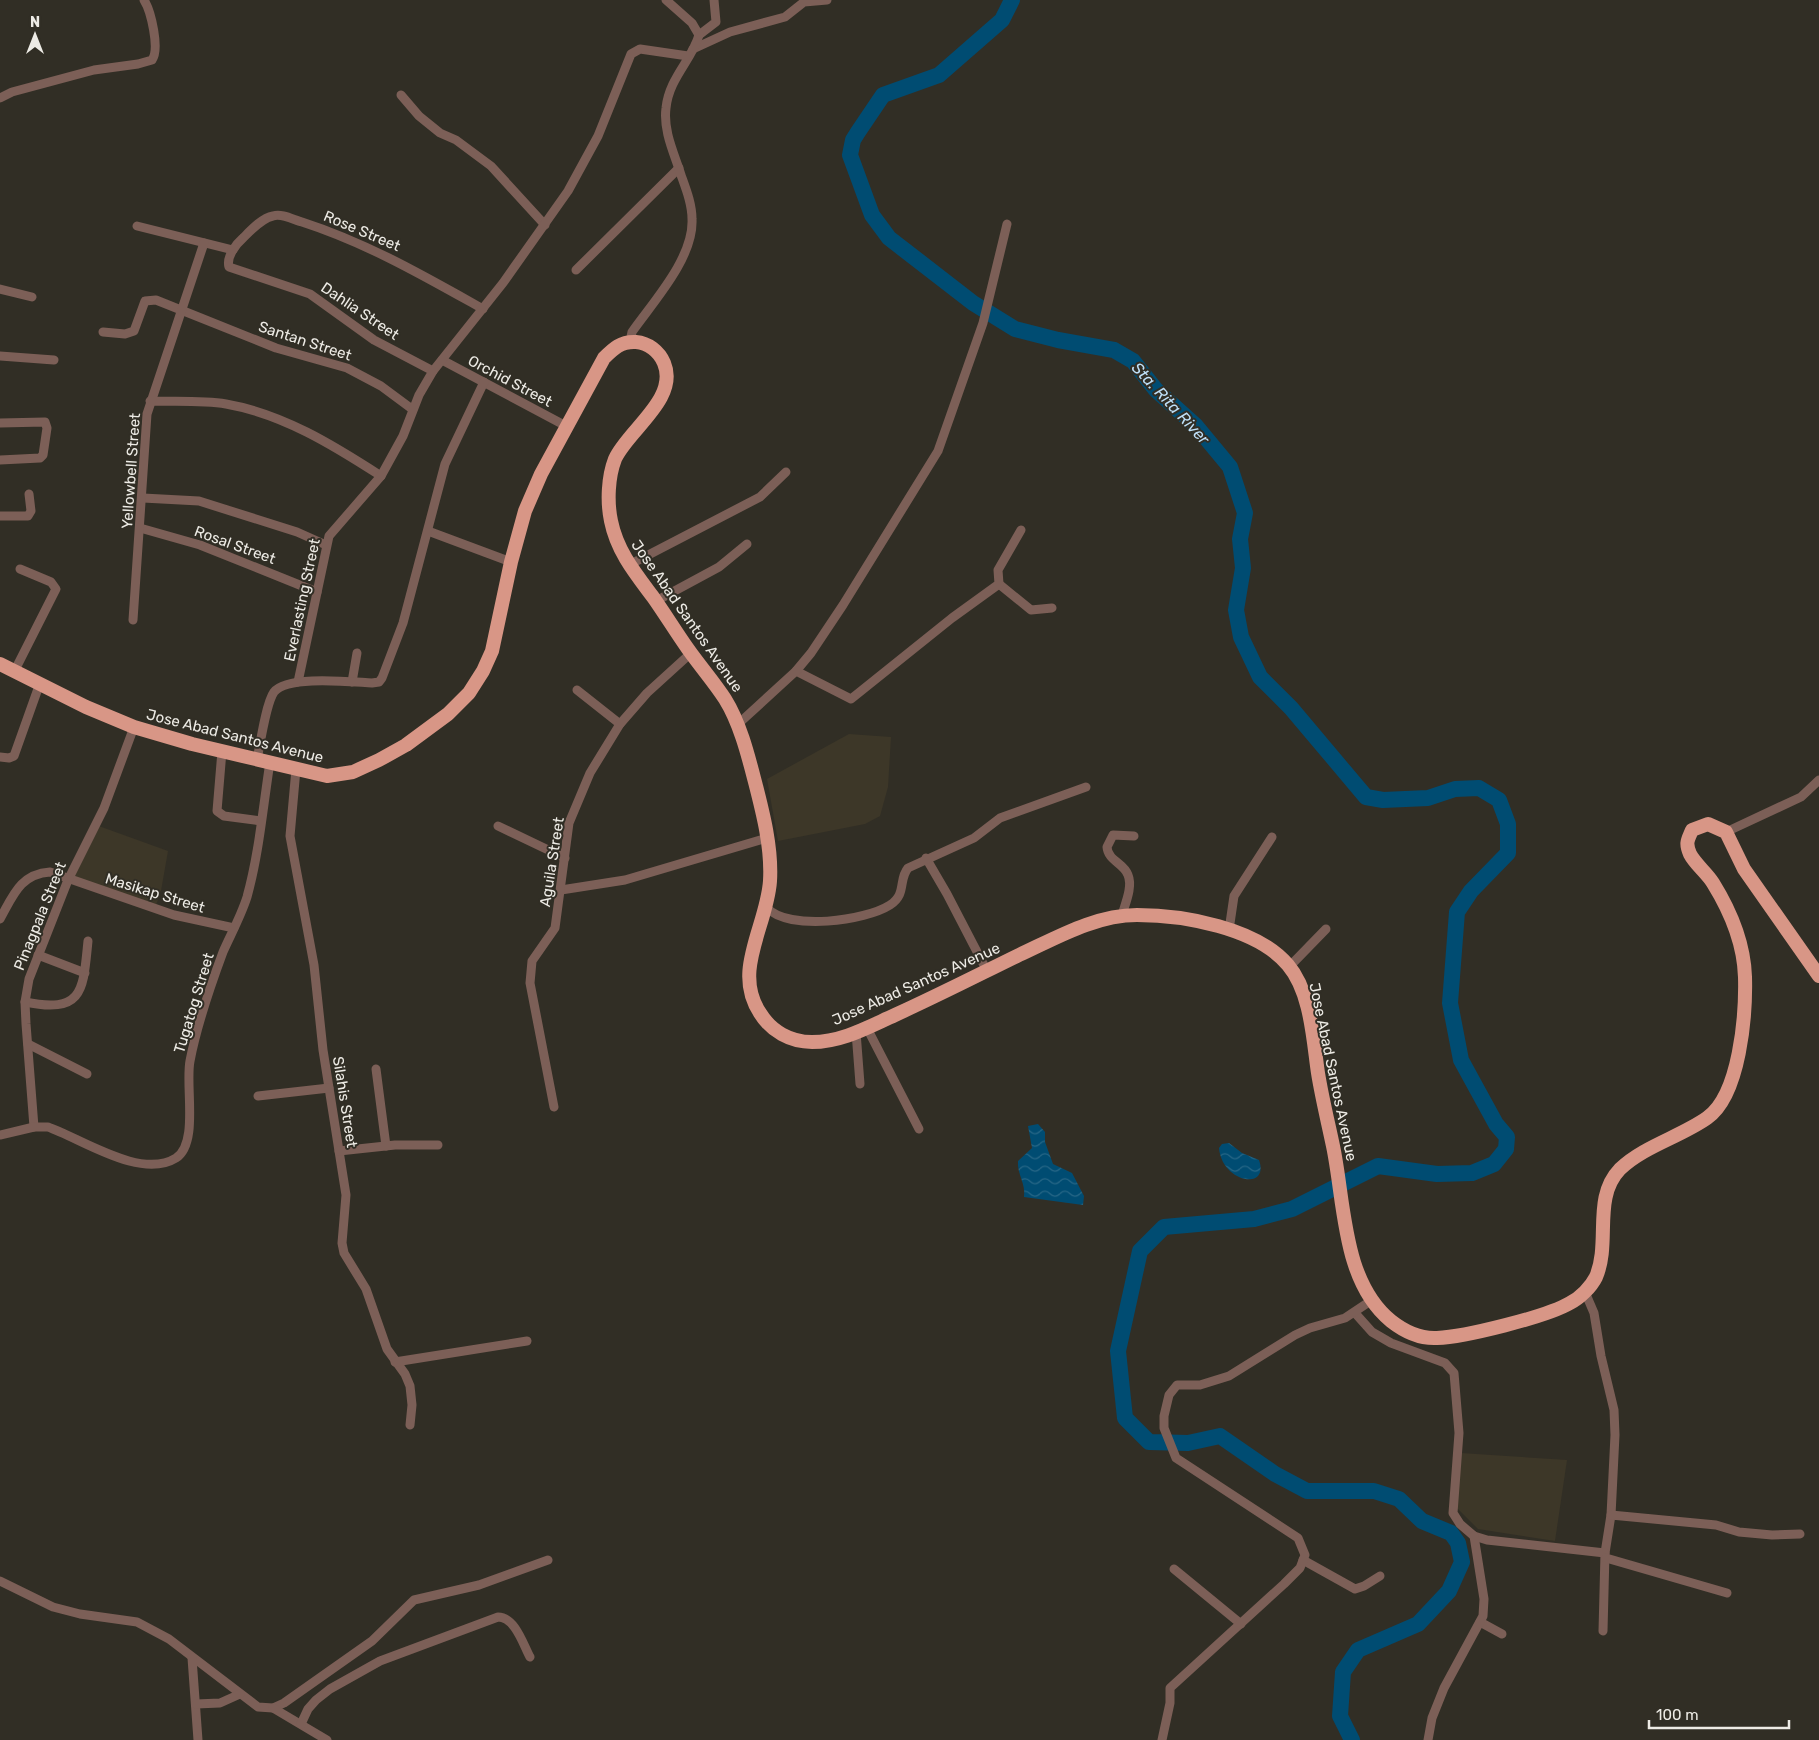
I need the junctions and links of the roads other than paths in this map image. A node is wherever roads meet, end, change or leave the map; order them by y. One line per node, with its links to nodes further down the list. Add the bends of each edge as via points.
1 (144, 0): 8 (street, via 153,26 155,55 152,60 94,70)
2 (666, 0): 5 (street, via 692,23)
3 (714, 0): 5 (street, via 716,22)
4 (827, 0): 6 (street, via 804,2 785,17 730,32)
5 (699, 35): 6 (street)
6 (690, 52): 9 (street, via 677,74 666,107 666,132); 11 (street, Everlasting Street, via 640,49 631,54 598,136)
7 (401, 95): 11 (street, via 419,116 491,166)
8 (0, 98)
9 (679, 168): 15 (street); 21 (street, via 691,208 690,241 676,268 632,332)
10 (1007, 224): 54 (street, via 983,323 945,434 926,472 824,635)
11 (545, 225): 19 (street, Everlasting Street)
12 (137, 226): 13 (street)
13 (204, 243): 14 (street); 18 (street, Yellowbell Street)
14 (233, 250): 19 (street, Rose Street, via 266,218 280,215 331,231 393,258); 25 (street, Dahlia Street, via 229,267 310,294 374,340)
15 (576, 270)
16 (0, 289): 17 (street)
17 (32, 297)
18 (184, 309): 20 (street, Santan Street, via 150,299 145,301 134,332); 27 (street, Yellowbell Street); 28 (street, Santan Street, via 276,348 347,368 381,386)
19 (483, 309): 24 (street, Everlasting Street)
20 (103, 332)
21 (630, 342): 30 (highway, Jose Abad Santos Avenue, via 617,345 604,358); 43 (highway, Jose Abad Santos Avenue, via 640,342 656,349 667,371 665,388 656,405 616,457 611,475 608,506 615,538)
22 (0, 356): 23 (street)
23 (54, 360)
24 (442, 360): 25 (street, Everlasting Street); 26 (street, Orchid Street)
25 (433, 371): 28 (street, Everlasting Street)
26 (484, 382): 30 (street, Orchid Street); 39 (street, via 448,457)
27 (150, 401): 33 (street, via 212,402 267,416 315,436); 35 (street, Yellowbell Street, via 145,431)
28 (412, 409): 33 (street, Everlasting Street, via 403,436)
29 (0, 423): 31 (street, via 45,422 47,428 40,458)
30 (566, 426): 42 (highway, Jose Abad Santos Avenue, via 525,510)
31 (0, 460)
32 (786, 472): 43 (street, via 760,497)
33 (381, 476): 41 (street, Everlasting Street, via 335,527)
34 (29, 494): 36 (street, via 31,510 28,516)
35 (142, 498): 37 (street, Yellowbell Street); 41 (street, via 199,501 297,532)
36 (0, 516)
37 (140, 528): 46 (street, Rosal Street, via 200,546); 49 (street, Yellowbell Street)
38 (1021, 530): 45 (street, via 998,570)
39 (428, 531): 42 (street); 56 (street, via 400,631 382,678 378,682)
40 (747, 544): 47 (street, via 718,567)
41 (326, 545): 46 (street, Everlasting Street)
42 (511, 562): 65 (highway, Jose Abad Santos Avenue, via 492,651 469,693 448,714 406,745 353,772 327,776)
43 (629, 566): 47 (highway, Jose Abad Santos Avenue)
44 (20, 568): 53 (street, via 51,582 56,589)
45 (999, 584): 48 (street, via 1031,610); 54 (street, via 851,699)
46 (317, 592): 55 (street, Everlasting Street)
47 (656, 601): 51 (highway, Jose Abad Santos Avenue)
48 (1052, 608)
49 (133, 620)
50 (357, 653): 56 (street)
51 (691, 654): 59 (street, Aguila Street, via 647,693); 60 (highway, Jose Abad Santos Avenue, via 723,695)
52 (0, 664): 53 (highway, Jose Abad Santos Avenue)
53 (15, 670): 57 (highway, Jose Abad Santos Avenue)
54 (796, 671): 60 (street)
55 (298, 682): 56 (street); 64 (street, Everlasting Street, via 280,687 271,698)
56 (352, 682)
57 (40, 683): 61 (highway, Jose Abad Santos Avenue); 63 (street, via 14,756)
58 (577, 690): 59 (street)
59 (620, 724): 74 (street, Aguila Street, via 579,797 569,823)
60 (737, 725): 73 (highway, Jose Abad Santos Avenue, via 755,782)
61 (134, 727): 62 (highway, Jose Abad Santos Avenue); 76 (street, Pinagpala Street, via 104,808)
62 (222, 751): 64 (highway, Jose Abad Santos Avenue); 68 (street, via 217,812 224,816)
63 (0, 757)
64 (263, 761): 65 (highway, Jose Abad Santos Avenue); 68 (street, Tugatog Street)
65 (296, 769): 96 (street, Silahis Street, via 290,842 302,890 314,964)
66 (1819, 780): 70 (street, via 1801,797)
67 (1086, 786): 75 (street, via 1000,818 974,838)
68 (261, 821): 81 (street, Tugatog Street, via 247,894)
69 (498, 826): 74 (street)
70 (1726, 832): 89 (highway, via 1744,869); 105 (highway, Jose Abad Santos Avenue, via 1708,824 1692,830 1688,841 1690,854 1710,878 1733,919 1742,947 1745,979 1743,1015 1730,1084 1712,1116 1631,1160 1617,1172 1605,1196 1602,1242 1595,1279)
71 (1134, 836): 79 (street, via 1112,836 1107,847 1113,860 1128,875 1130,883)
72 (1272, 837): 83 (street, via 1234,896)
73 (767, 838): 77 (street, via 626,880); 78 (highway, Jose Abad Santos Avenue, via 771,870)
74 (565, 858): 77 (street, Aguila Street)
75 (926, 858): 78 (street, via 905,872 903,886 890,905 864,914 838,920 810,921 783,918); 87 (street)
76 (68, 880): 80 (street, Masikap Street, via 50,872 37,873 18,888); 81 (street, Masikap Street, via 174,915); 85 (street, Pinagpala Street)
77 (561, 890): 98 (street, Aguila Street, via 555,928 532,961 530,971)
78 (767, 908): 91 (highway, Jose Abad Santos Avenue, via 748,973 752,1000 760,1014 780,1034 803,1042 834,1040)
79 (1122, 916): 83 (highway, Jose Abad Santos Avenue, via 1168,916); 87 (highway, Jose Abad Santos Avenue, via 1072,931)
80 (0, 919)
81 (234, 928): 99 (street, Tugatog Street, via 193,1044 187,1084 190,1118 181,1154 166,1162 145,1165 120,1158 48,1127)
82 (1326, 929): 86 (street)
83 (1230, 930): 86 (highway, Jose Abad Santos Avenue, via 1268,946)
84 (88, 941): 88 (street)
85 (38, 955): 88 (street); 90 (street, Pinagpala Street)
86 (1290, 966): 106 (highway, Jose Abad Santos Avenue, via 1304,999 1352,1256)
87 (987, 971): 91 (highway, Jose Abad Santos Avenue)
88 (85, 972): 90 (street, via 81,989 68,1002 50,1007)
89 (1819, 976)
90 (25, 1002): 92 (street, Pinagpala Street)
91 (861, 1030): 95 (street); 100 (street)
92 (28, 1044): 94 (street); 99 (street, Pinagpala Street)
93 (376, 1069): 103 (street)
94 (88, 1074)
95 (860, 1084)
96 (329, 1088): 97 (street); 104 (street, Silahis Street)
97 (258, 1096)
98 (554, 1107)
99 (34, 1126): 101 (street, Tugatog Street)
100 (919, 1129)
101 (0, 1135)
102 (438, 1145): 103 (street)
103 (386, 1146): 104 (street)
104 (339, 1151): 109 (street, Silahis Street, via 346,1195 342,1232 344,1253 366,1289 382,1338)
105 (1584, 1292): 106 (highway, Jose Abad Santos Avenue, via 1574,1301 1551,1312 1431,1339 1410,1334 1380,1311); 111 (street, via 1594,1313 1614,1410)
106 (1372, 1300): 107 (street)
107 (1355, 1313): 113 (street, via 1372,1332 1391,1343 1446,1363 1454,1373 1459,1433 1452,1512); 116 (street, via 1302,1331 1229,1376 1200,1385 1177,1385 1166,1402 1164,1428 1176,1458 1298,1538 1305,1555)
108 (527, 1341): 109 (street)
109 (395, 1362): 110 (street, Silahis Street, via 410,1386)
110 (410, 1425)
111 (1610, 1515): 112 (street, via 1716,1525 1739,1532); 114 (street)
112 (1800, 1534)
113 (1474, 1536): 114 (street); 121 (street, via 1484,1599)
114 (1606, 1555): 120 (street); 123 (street)
115 (548, 1560): 129 (street, via 479,1585 414,1600 372,1641)
116 (1303, 1560): 118 (street, via 1355,1589); 122 (street, via 1300,1568)
117 (1174, 1569): 122 (street)
118 (1380, 1576)
119 (0, 1581): 126 (street, via 53,1607 137,1622 169,1639)
120 (1727, 1593)
121 (1480, 1622): 124 (street); 134 (street, via 1444,1688 1432,1718)
122 (1241, 1624): 133 (street, via 1170,1688)
123 (1603, 1631)
124 (1502, 1634)
125 (530, 1657): 130 (street, via 510,1621 498,1617 380,1661 316,1700)
126 (192, 1658): 127 (street); 128 (street)
127 (240, 1694): 128 (street, via 220,1703); 129 (street, via 258,1707)
128 (196, 1704): 131 (street)
129 (274, 1708): 130 (street)
130 (300, 1724): 132 (street)
131 (198, 1740)
132 (327, 1740)
133 (1162, 1740)
134 (1428, 1740)

